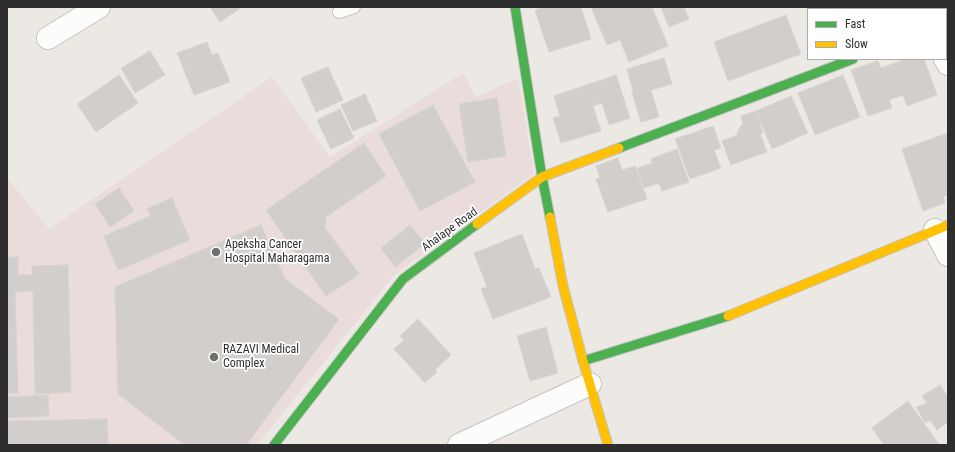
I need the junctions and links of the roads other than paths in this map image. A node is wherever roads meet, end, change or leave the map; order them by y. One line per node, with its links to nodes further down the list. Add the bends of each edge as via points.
1 (99, 7): 5 (street)
2 (354, 7): 4 (lane)
3 (515, 7): 7 (street)
4 (339, 12)
5 (48, 38)
6 (850, 60): 7 (street, Ahalape Road)
7 (542, 177): 10 (street, via 563,286); 12 (street, Ahalape Road, via 403,279)
8 (942, 227): 9 (street); 10 (street, via 727,316)
9 (948, 254)
10 (583, 361): 11 (street)
11 (590, 384): 13 (street); 14 (street)
12 (274, 445)
13 (459, 445)
14 (608, 445)

